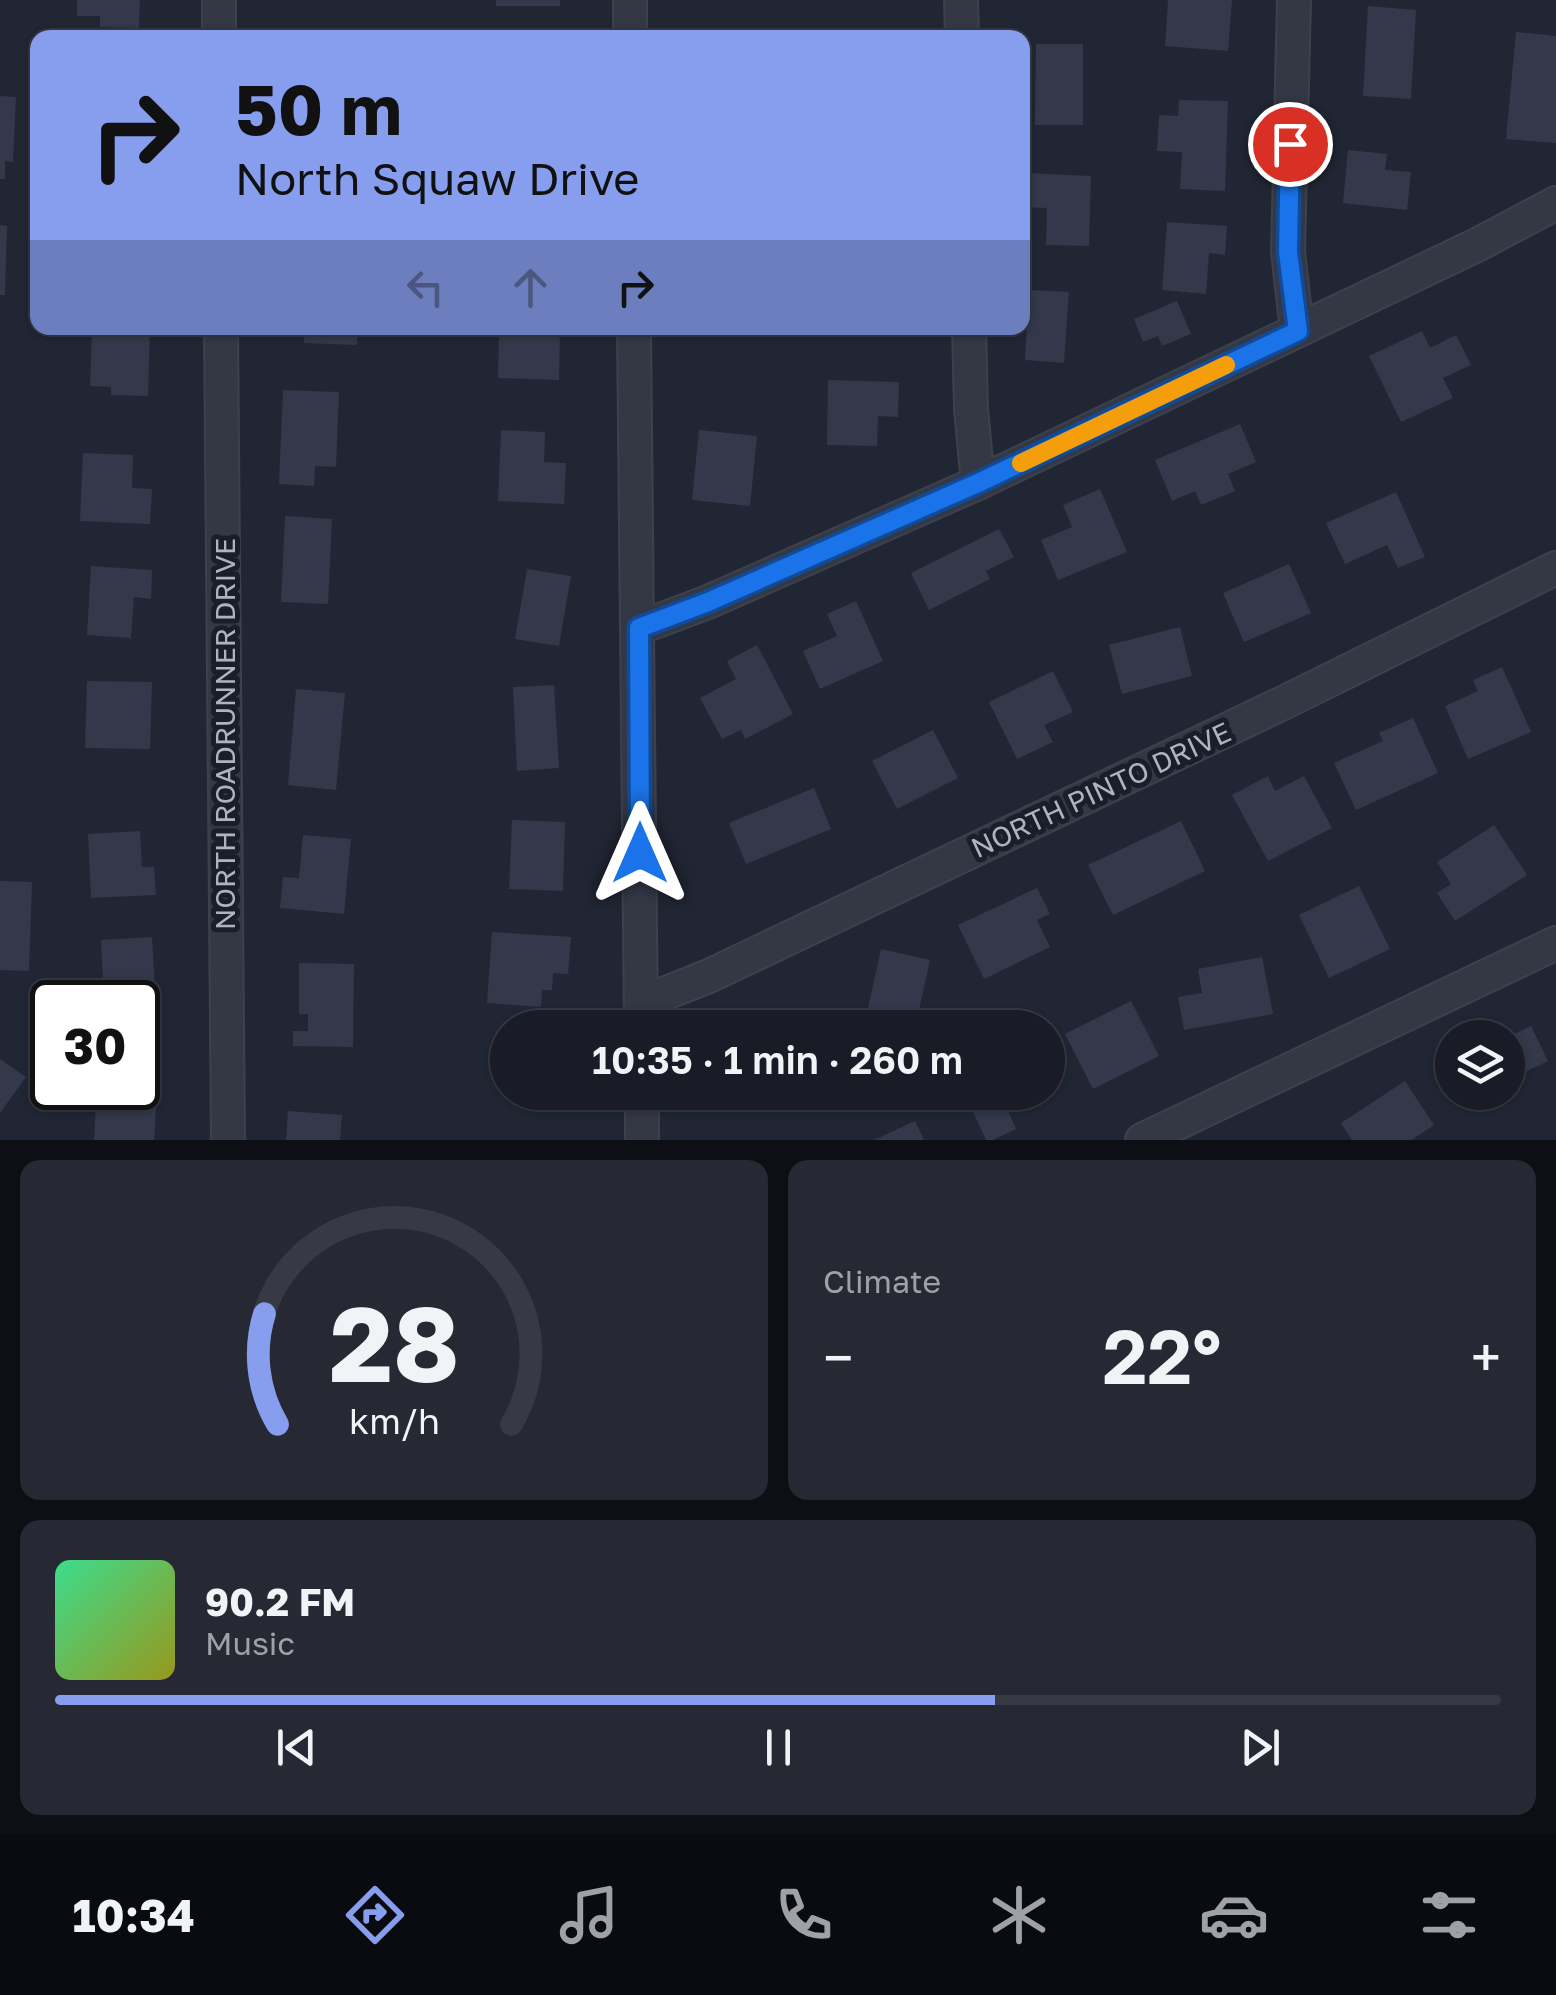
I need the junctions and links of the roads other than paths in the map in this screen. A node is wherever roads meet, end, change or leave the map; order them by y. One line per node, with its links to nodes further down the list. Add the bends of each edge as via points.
1 (218, 0): 5 (street)
2 (630, 0): 6 (street)
3 (961, 0): 7 (street)
4 (1294, 0): 9 (street, via 1288,252)
5 (219, 30)
6 (630, 30)
7 (962, 30)
8 (1556, 203): 9 (street)
9 (1298, 331): 13 (street)
10 (221, 335): 20 (street, NORTH ROADRUNNER DRIVE)
11 (634, 335): 15 (street)
12 (969, 335): 13 (street)
13 (978, 483): 15 (street)
14 (1556, 568): 18 (street, NORTH PINTO DRIVE, via 709,976)
15 (639, 628): 17 (street)
16 (1556, 944): 22 (street)
17 (641, 1010)
18 (651, 1010)
19 (642, 1110): 21 (street)
20 (228, 1140)
21 (642, 1140)
22 (1142, 1140)

